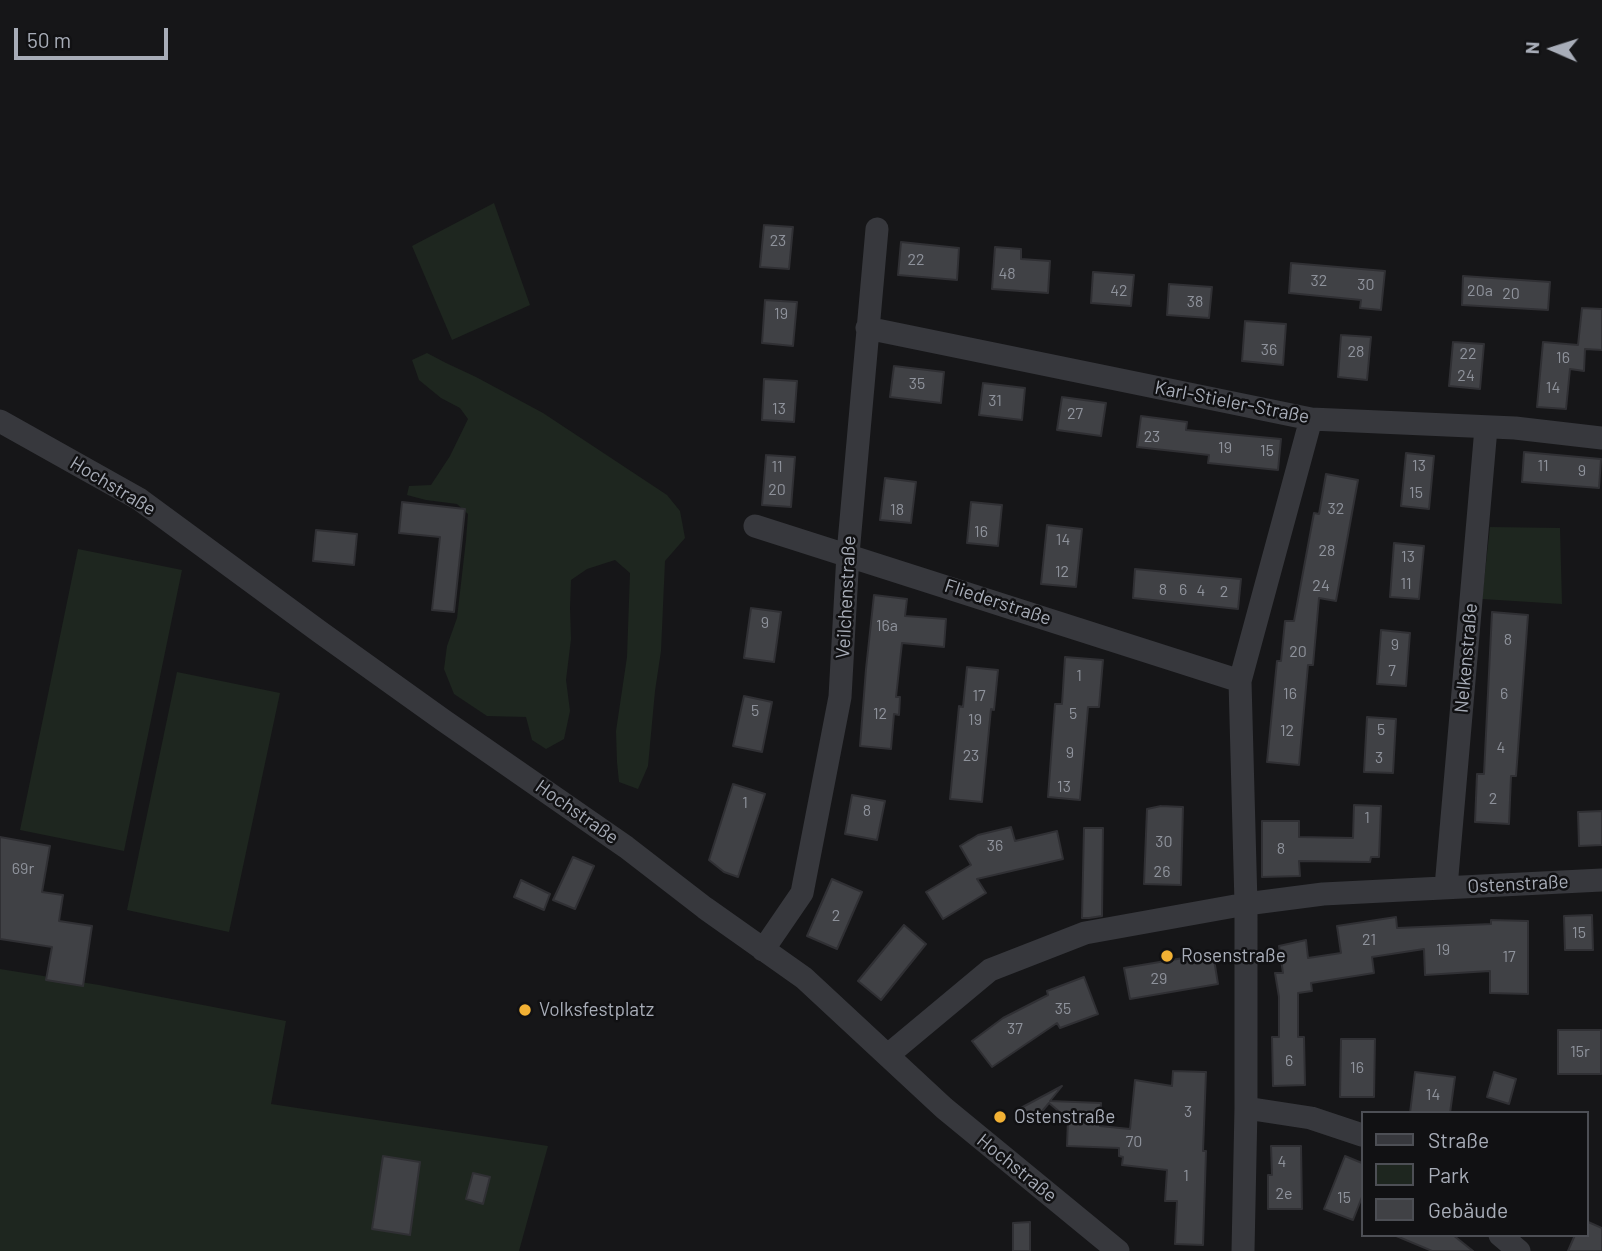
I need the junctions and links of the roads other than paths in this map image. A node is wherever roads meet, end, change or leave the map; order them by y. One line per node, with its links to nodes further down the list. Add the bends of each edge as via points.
1 (877, 229): 2 (street, Veilchenstraße)
2 (867, 328): 3 (street, Karl-Stieler-Straße); 8 (street, Veilchenstraße)
3 (1311, 419): 5 (street, Karl-Stieler-Straße); 9 (street)
4 (0, 421): 13 (street, Hochstraße, via 138,499)
5 (1486, 428): 6 (street, Karl-Stieler-Straße); 11 (street, Nelkenstraße)
6 (1602, 438)
7 (755, 526): 8 (street, Fliederstraße)
8 (848, 554): 9 (street, Fliederstraße); 13 (street, Veilchenstraße, via 840,697 803,893)
9 (1240, 681): 12 (street)
10 (1602, 880): 11 (street, Ostenstraße)
11 (1446, 887): 12 (street, Ostenstraße)
12 (1245, 904): 14 (street, Ostenstraße, via 1085,933 990,970); 15 (street)
13 (763, 950): 14 (street, Hochstraße, via 804,978)
14 (888, 1055): 18 (street, Hochstraße, via 944,1108)
15 (1247, 1108): 16 (street, via 1311,1118); 19 (street)
16 (1360, 1134)
17 (1502, 1237): 20 (street)
18 (1118, 1251)
19 (1243, 1251)
20 (1519, 1251)

